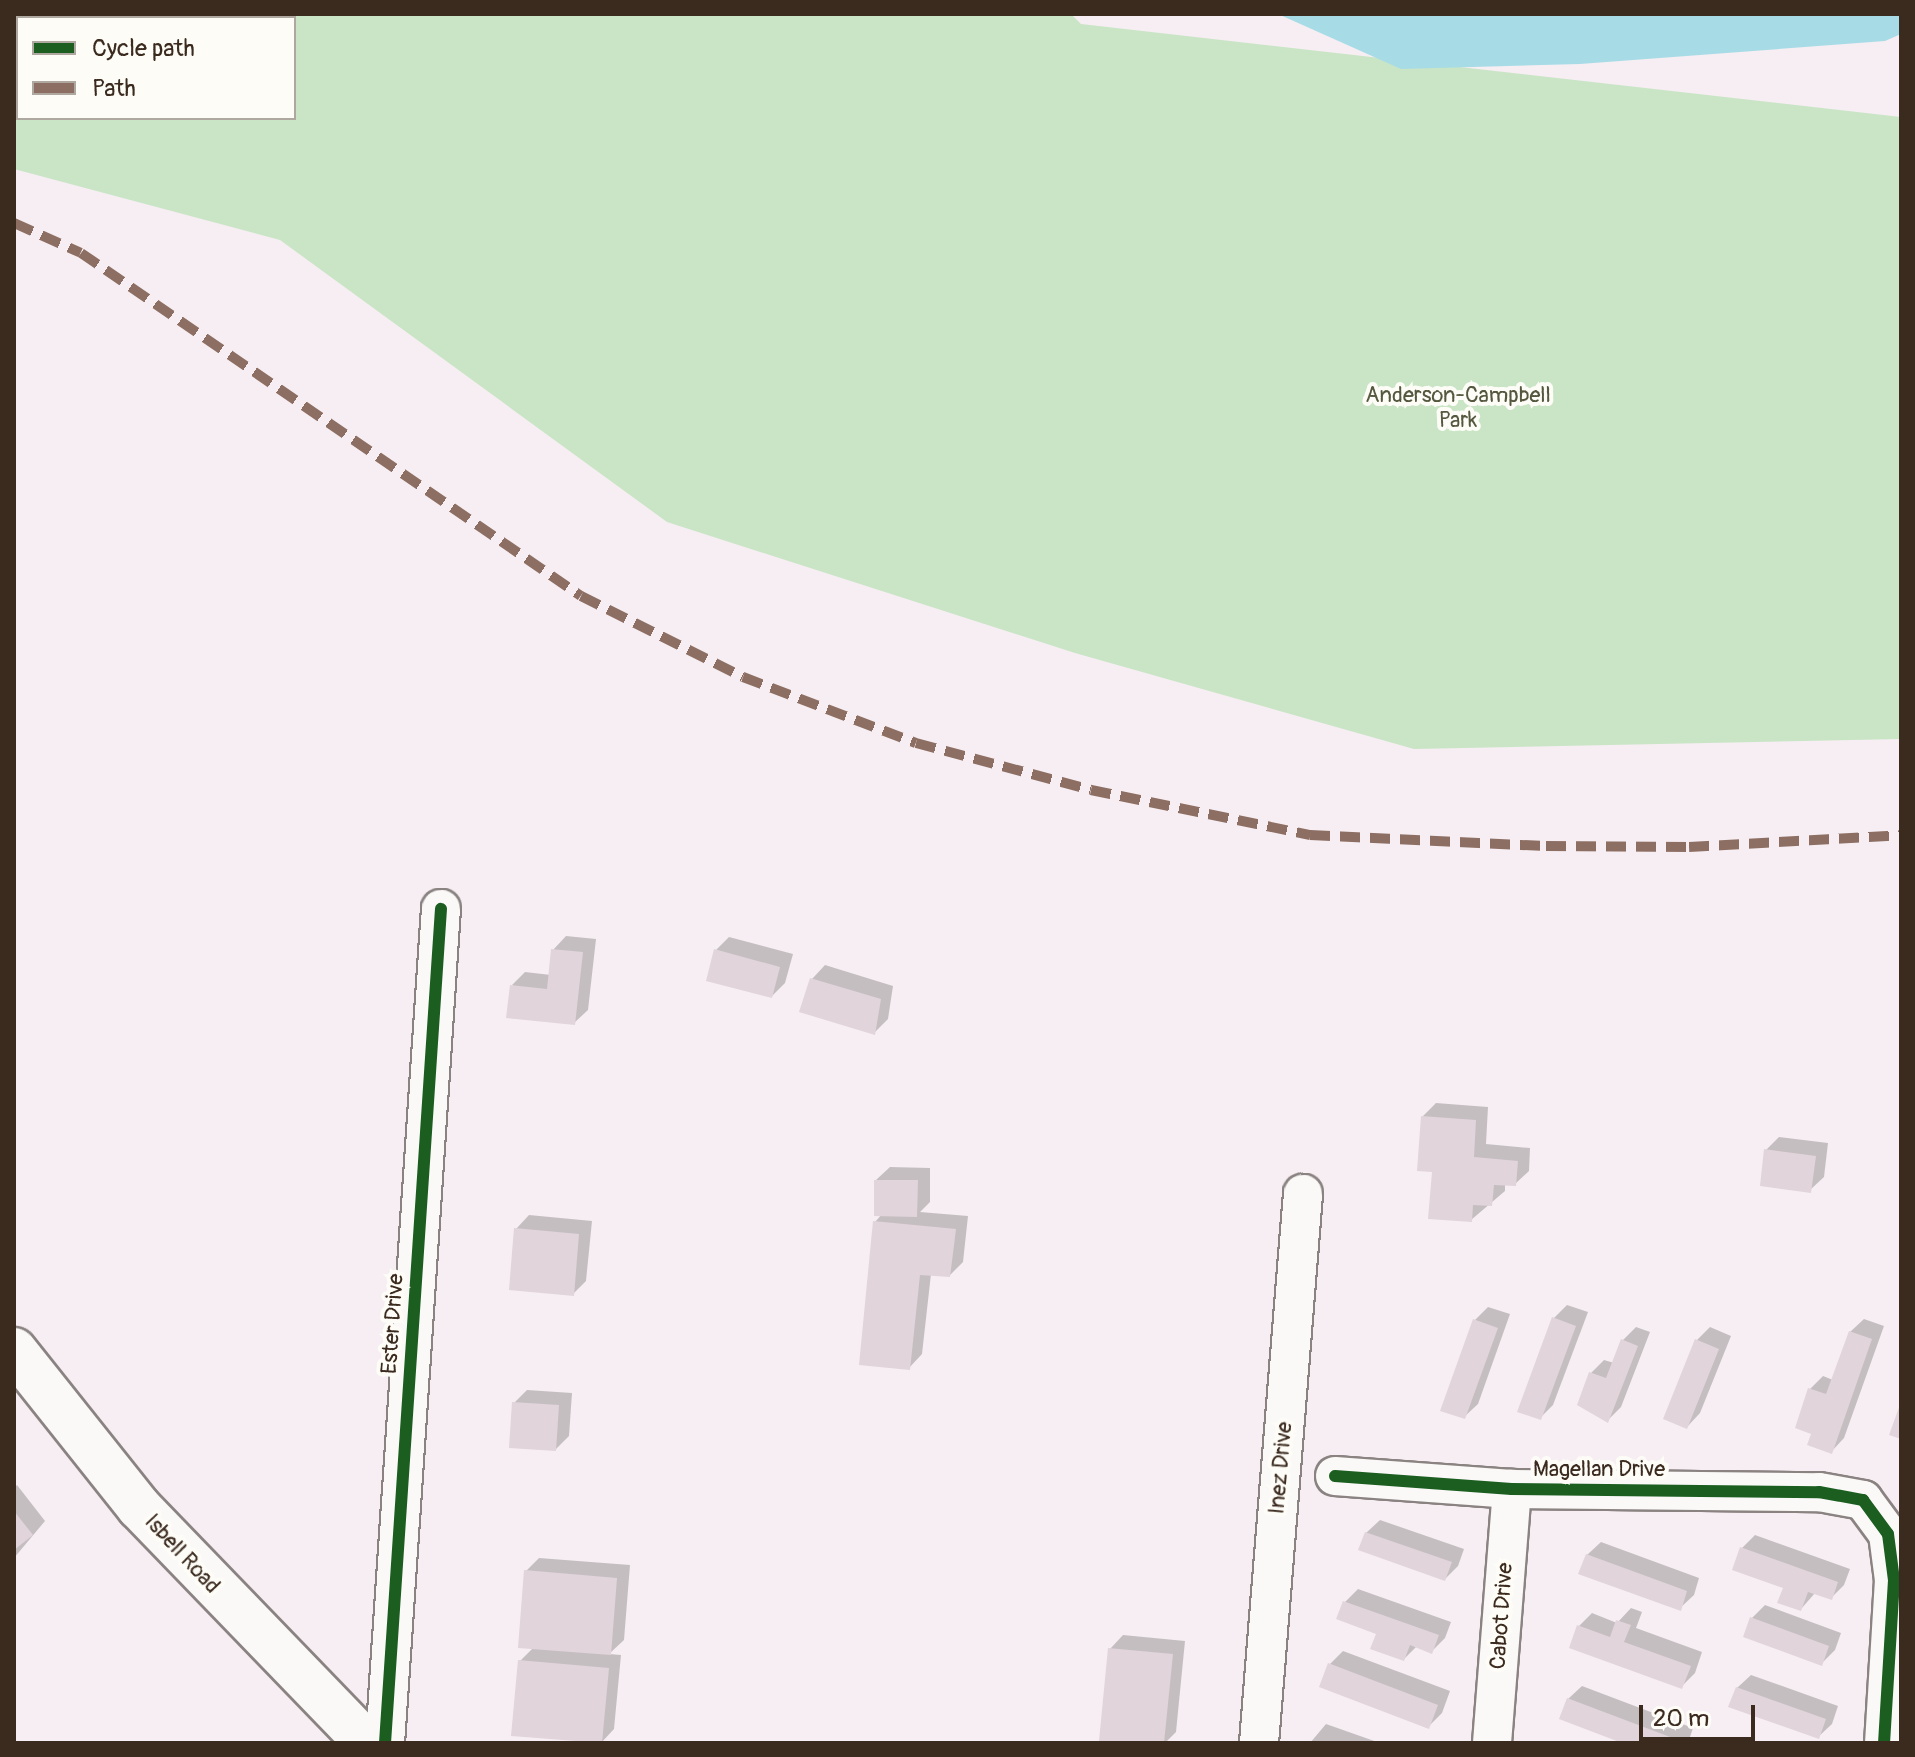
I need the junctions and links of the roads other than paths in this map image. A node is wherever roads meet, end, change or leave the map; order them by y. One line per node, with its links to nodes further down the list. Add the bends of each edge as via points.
1 (441, 909): 7 (street, Ester Drive)
2 (1303, 1194): 8 (street, Inez Drive)
3 (14, 1350): 6 (street, Isbell Road, via 139,1507)
4 (1335, 1476): 5 (street, Magellan Drive)
5 (1512, 1489): 9 (street, Cabot Drive); 10 (street, Magellan Drive, via 1819,1492 1863,1500 1888,1534 1894,1580)
6 (367, 1743)
7 (385, 1743)
8 (1259, 1743)
9 (1492, 1743)
10 (1884, 1743)

